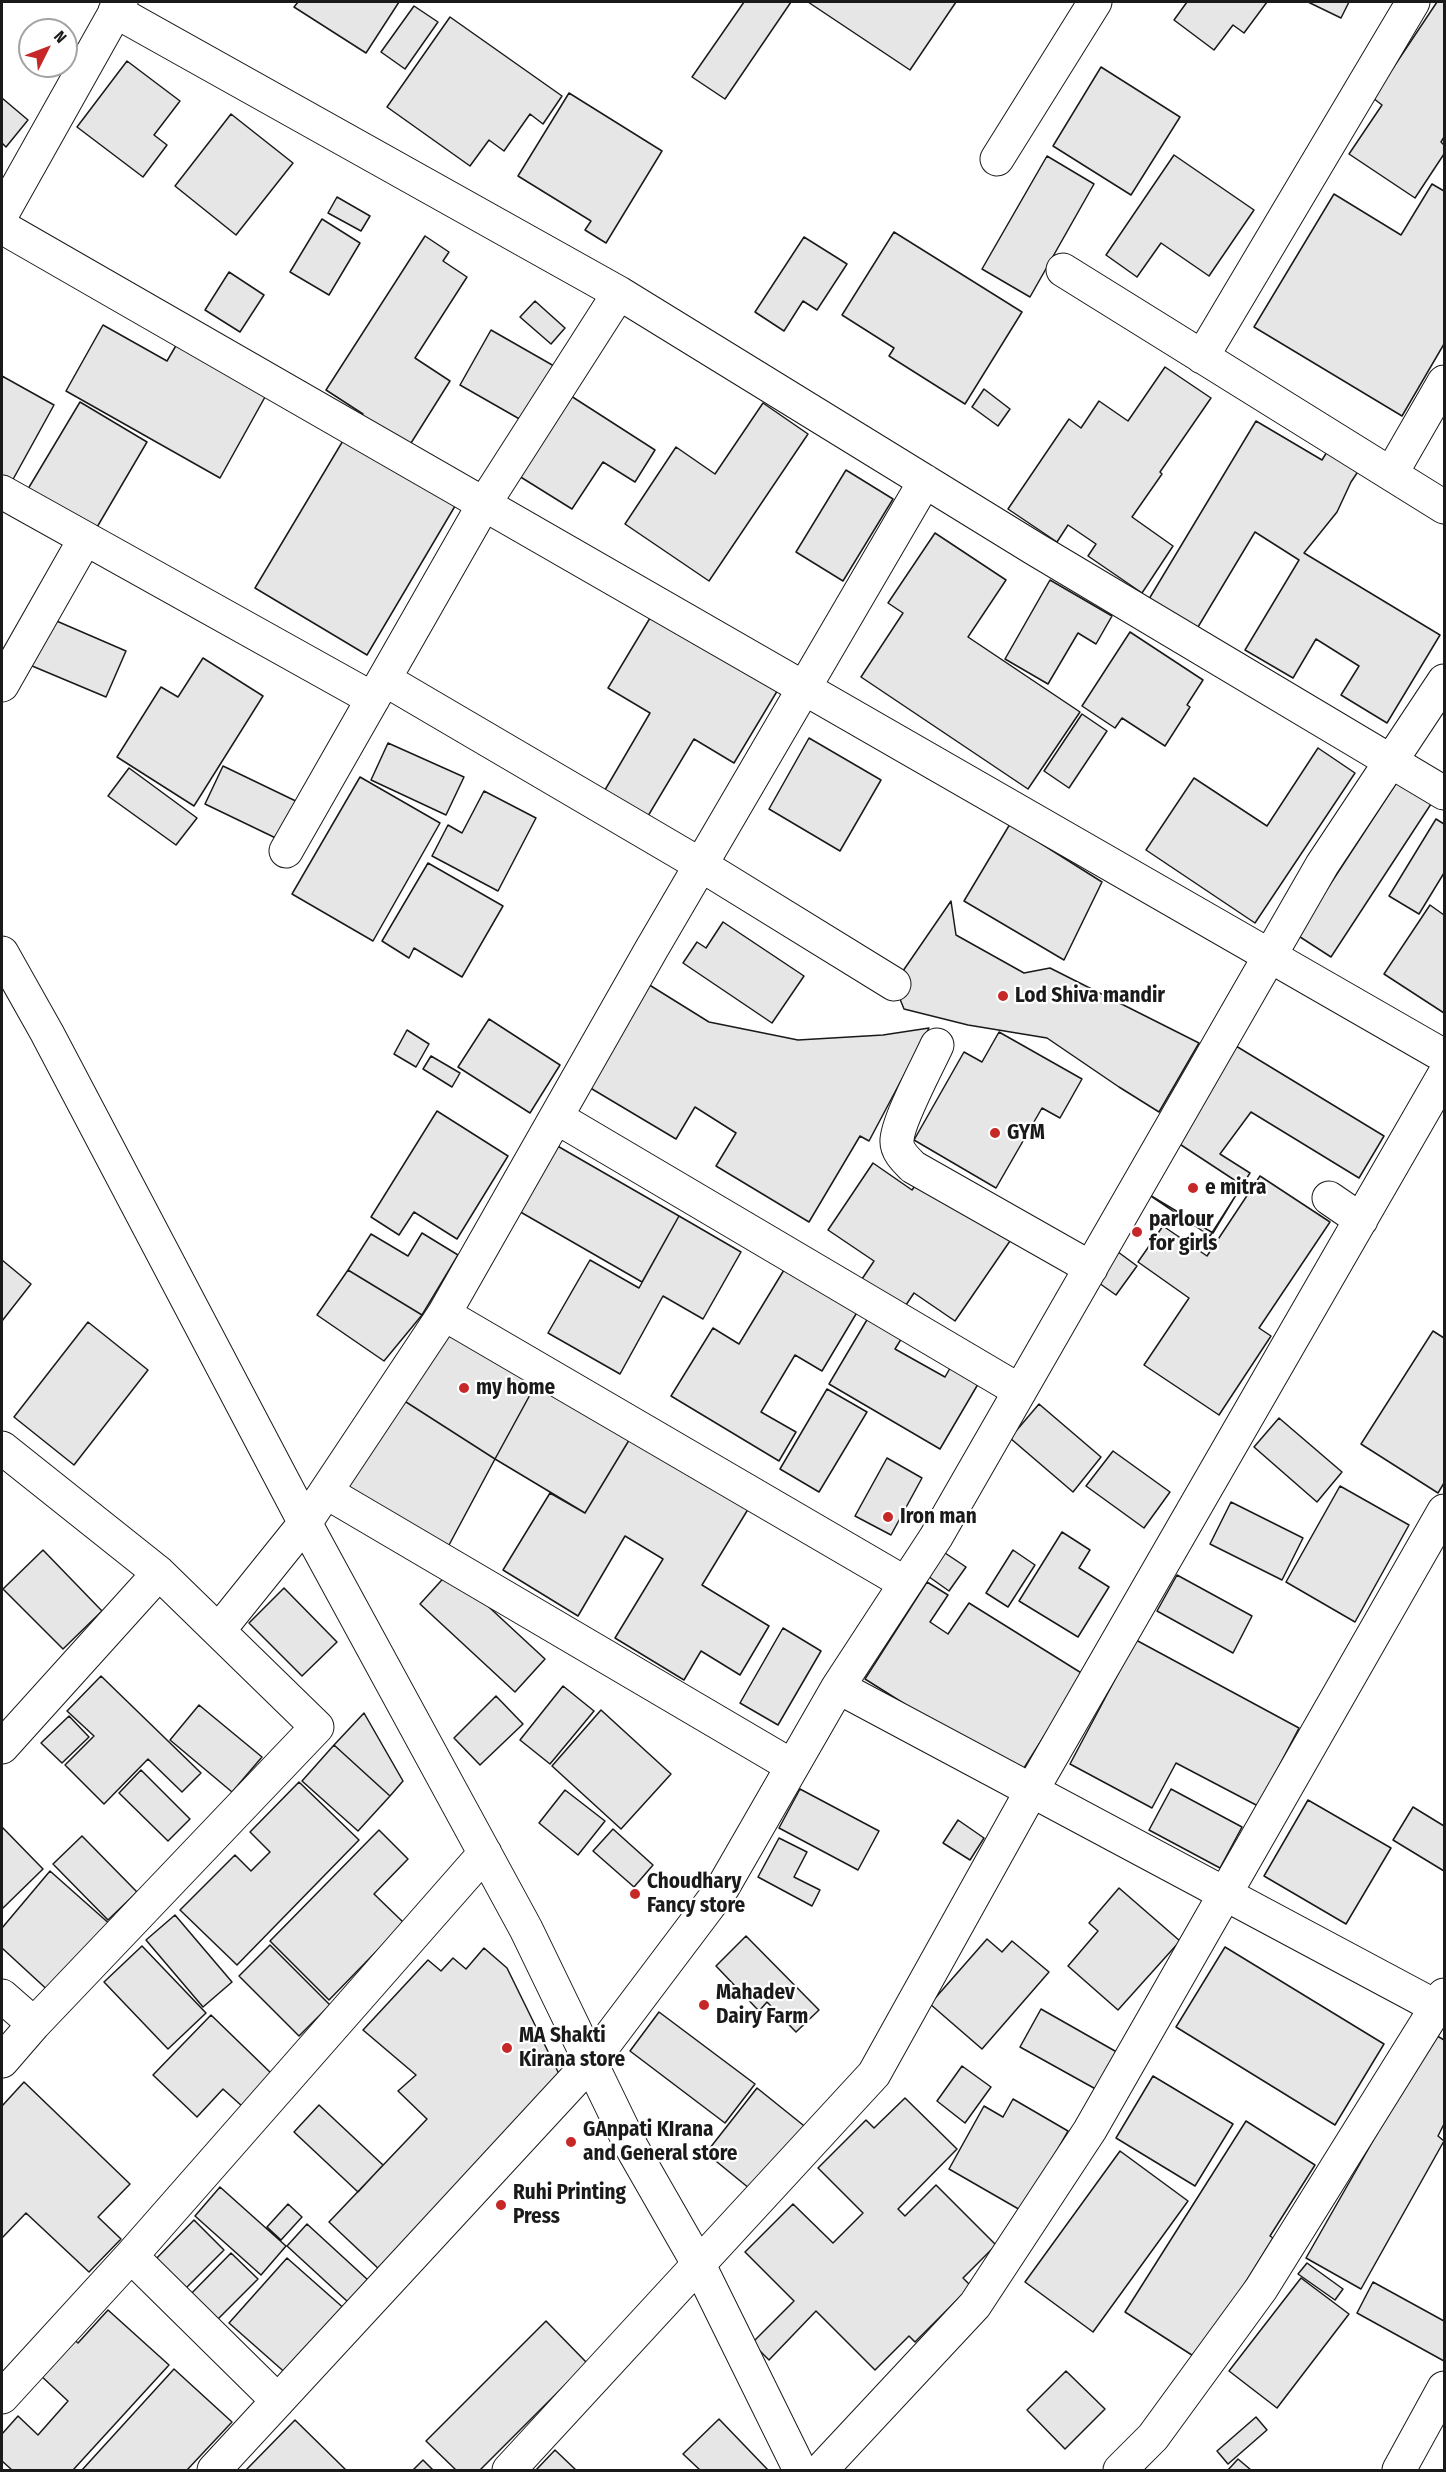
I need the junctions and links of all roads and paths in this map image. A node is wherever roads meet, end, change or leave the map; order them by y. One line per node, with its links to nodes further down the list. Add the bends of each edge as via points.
1 (1095, 2): 4 (street)
2 (1413, 2): 9 (street)
3 (118, 6): 5 (street); 8 (street)
4 (997, 159)
5 (2, 214)
6 (2, 227): 14 (street)
7 (1063, 270): 9 (street)
8 (619, 293): 12 (street); 14 (street)
9 (1202, 357): 11 (street)
10 (1444, 382): 11 (street)
11 (1391, 474): 15 (street)
12 (926, 481): 19 (street); 21 (street)
13 (2, 492): 16 (street)
14 (484, 504): 19 (street); 20 (street)
15 (1444, 507)
16 (85, 539): 18 (street); 20 (street)
17 (1444, 681): 21 (street)
18 (2, 685)
19 (805, 687): 24 (street); 26 (street)
20 (379, 689): 23 (street); 24 (street)
21 (1391, 761): 22 (street); 26 (street, via 1322,865)
22 (1444, 793)
23 (286, 851)
24 (701, 865): 27 (street); 31 (street)
25 (2, 953): 40 (street)
26 (1269, 956): 29 (street); 34 (street)
27 (894, 984)
28 (937, 1045): 34 (street, via 901,1124 896,1141 902,1155 913,1167)
29 (1444, 1056)
30 (1444, 1075): 33 (street)
31 (556, 1117): 35 (street); 36 (street)
32 (1329, 1198): 33 (street)
33 (1361, 1220): 47 (street)
34 (1091, 1268): 36 (street)
35 (444, 1314): 38 (street); 42 (street)
36 (1020, 1391): 42 (street)
37 (2, 1448): 41 (street)
38 (326, 1492): 40 (street); 46 (street)
39 (1444, 1512): 49 (street)
40 (305, 1523): 43 (street); 48 (street)
41 (159, 1574): 43 (street); 45 (street)
42 (905, 1583): 44 (street)
43 (219, 1630): 52 (street, via 318,1727)
44 (838, 1687): 46 (street); 47 (street)
45 (2, 1747)
46 (792, 1766): 54 (street, via 723,1887)
47 (1032, 1790): 49 (street); 56 (street, via 874,2074)
48 (485, 1853): 54 (street); 55 (street)
49 (1227, 1894): 51 (street); 63 (street, via 1090,2130 975,2305)
50 (2, 1996): 52 (street)
51 (1442, 2004): 64 (street, via 1261,2289 1153,2437)
52 (34, 2024): 53 (street)
53 (2, 2061)
54 (591, 2062): 56 (street, via 632,2148); 59 (street)
55 (131, 2256): 58 (street); 59 (street)
56 (699, 2265): 61 (street); 62 (street)
57 (1444, 2388): 65 (street)
58 (2, 2397)
59 (278, 2401): 60 (street)
60 (214, 2470)
61 (509, 2470)
62 (800, 2470)
63 (821, 2470)
64 (1120, 2470)
65 (1399, 2470)

